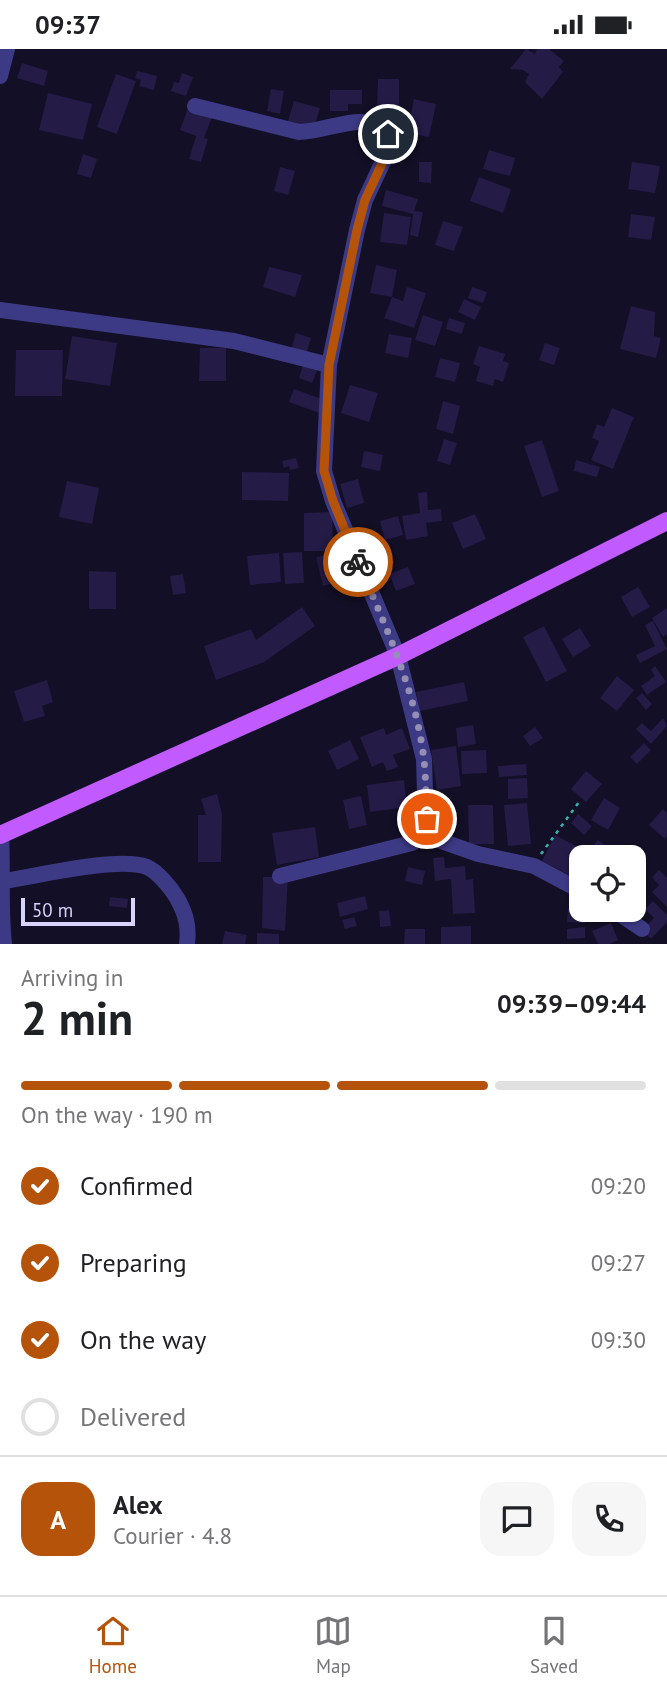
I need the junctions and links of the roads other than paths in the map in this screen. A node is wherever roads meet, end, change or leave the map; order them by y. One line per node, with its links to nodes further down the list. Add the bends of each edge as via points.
1 (7, 49): 2 (street)
2 (0, 76)
3 (195, 106): 5 (street, via 299,132 366,120 379,124 388,134 386,155 357,230)
4 (0, 310): 5 (street, via 234,341)
5 (329, 365): 7 (street, via 324,471)
6 (667, 521): 7 (main road)
7 (398, 656): 8 (main road); 9 (street, via 424,759)
8 (0, 835): 11 (street)
9 (424, 835): 10 (street, via 412,843); 12 (street, via 478,854 534,866)
10 (280, 876)
11 (4, 881): 15 (street); 16 (street, via 137,864 151,869 173,892 187,919)
12 (569, 885)
13 (632, 922): 14 (street)
14 (642, 929)
15 (4, 944)
16 (187, 944)

